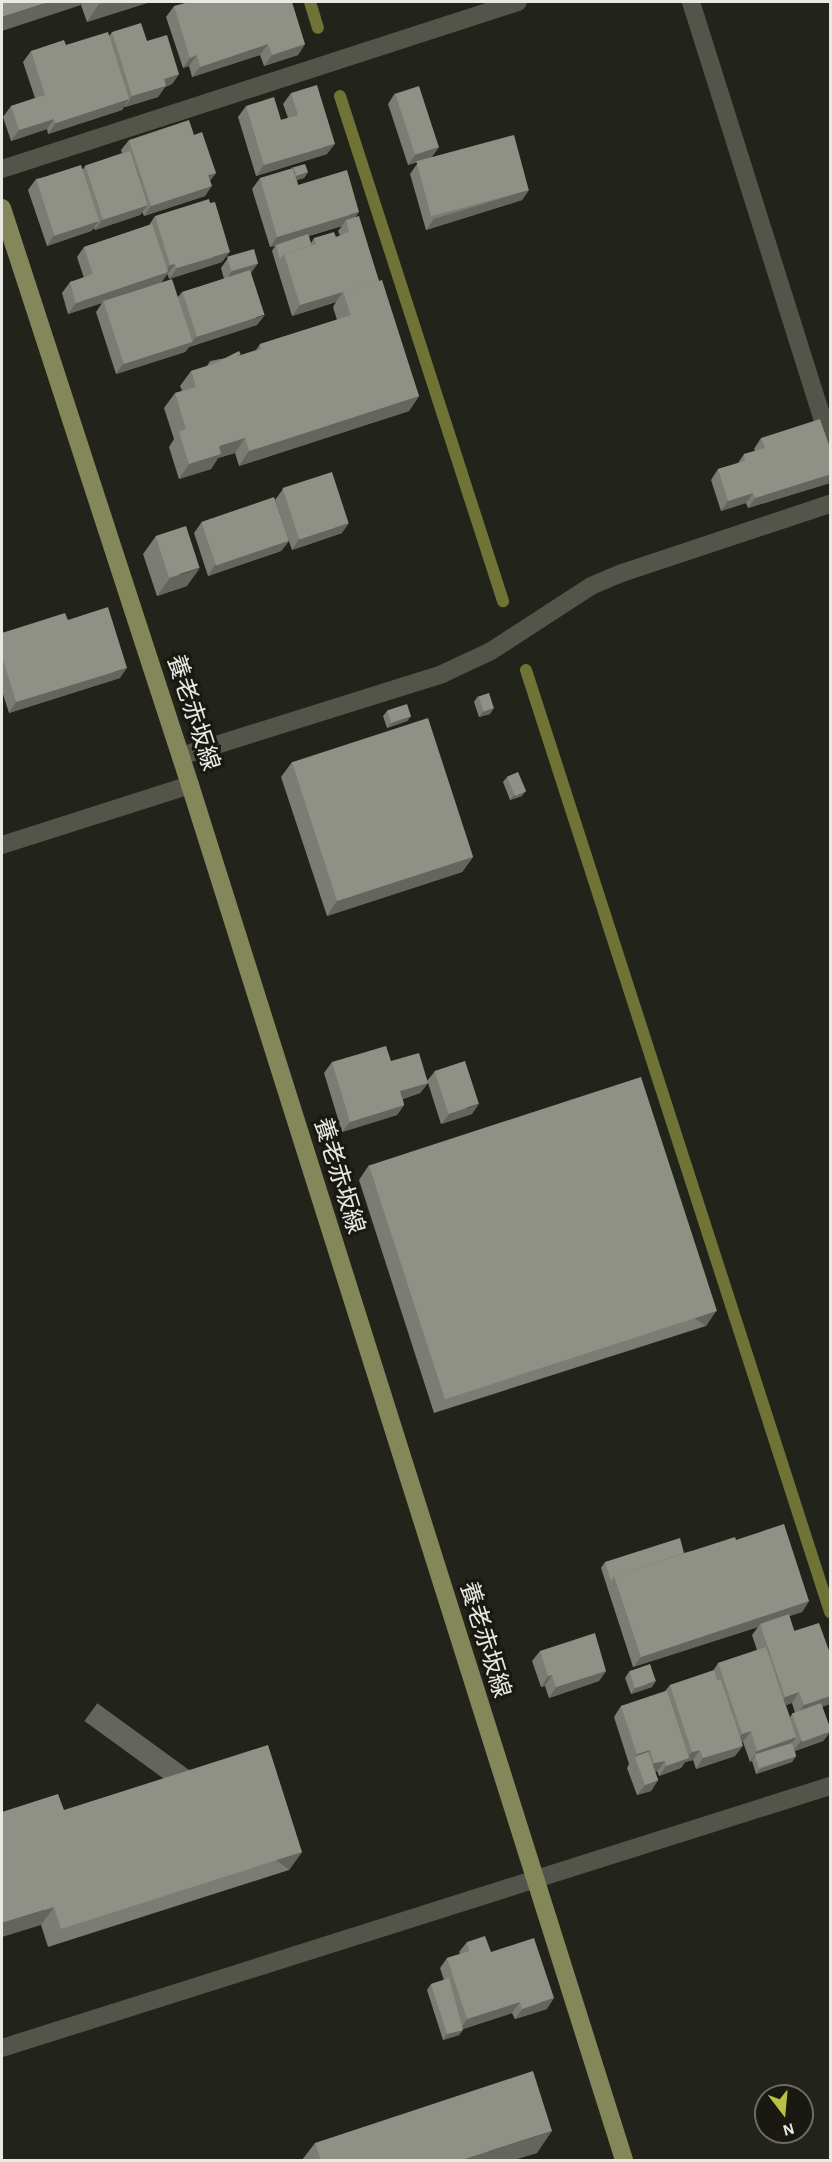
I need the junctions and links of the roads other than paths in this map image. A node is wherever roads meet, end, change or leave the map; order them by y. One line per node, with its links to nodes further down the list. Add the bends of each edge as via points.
1 (518, 2): 3 (street)
2 (691, 2): 5 (street)
3 (2, 169)
4 (2, 208): 7 (main road, 養老赤坂線)
5 (831, 444)
6 (831, 504): 7 (street, via 591,586 491,651 442,674)
7 (181, 756): 8 (main road, 養老赤坂線)
8 (190, 785): 9 (street); 11 (main road, 養老赤坂線)
9 (2, 845)
10 (831, 1786): 11 (street)
11 (534, 1878): 12 (street); 13 (main road, 養老赤坂線)
12 (2, 2048)
13 (624, 2160)

